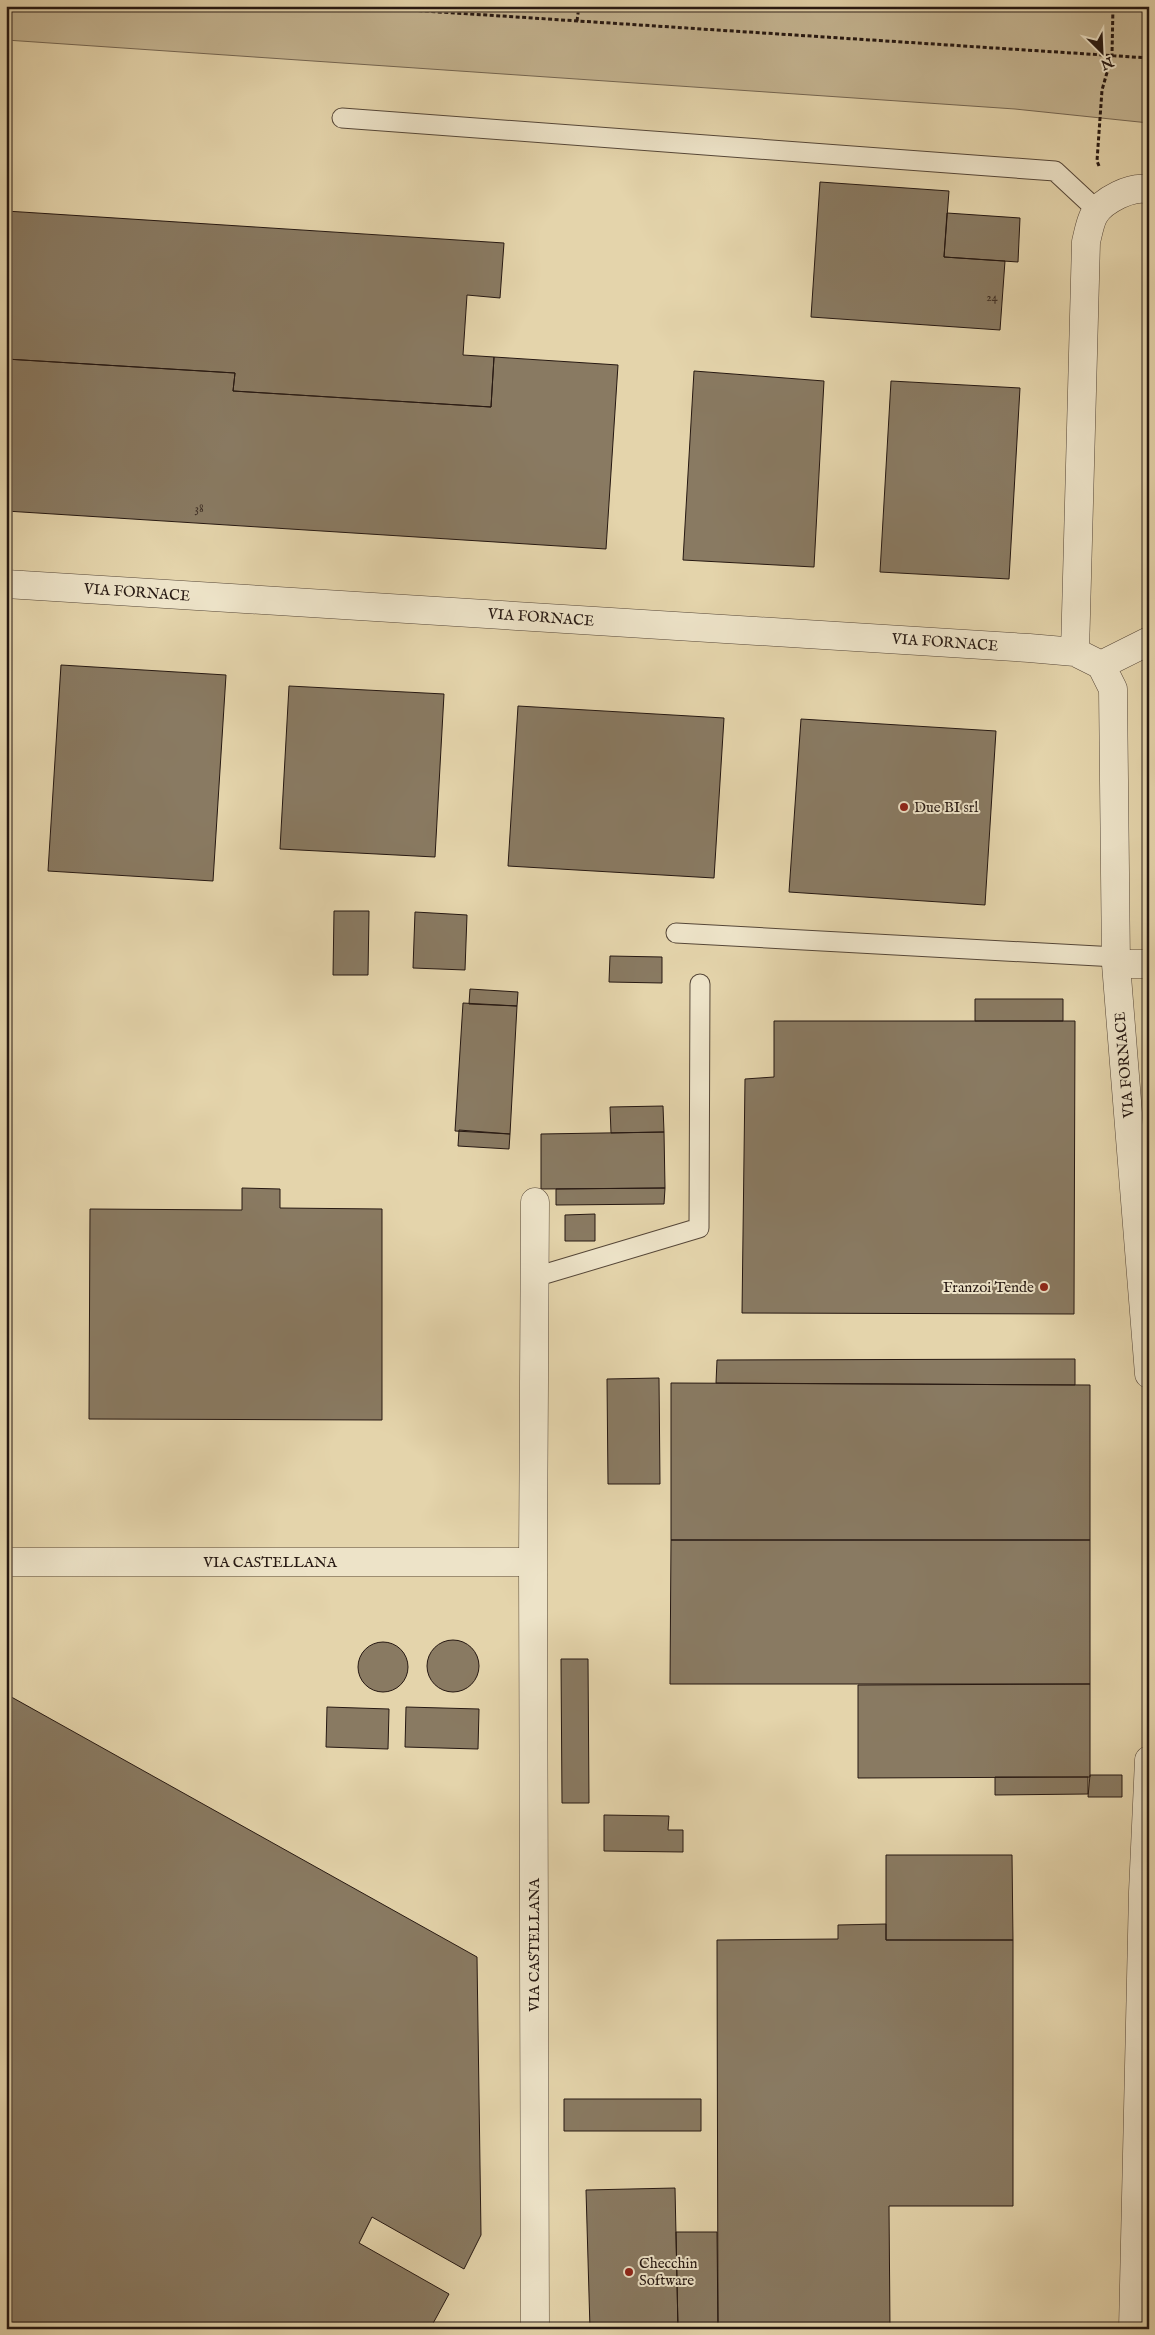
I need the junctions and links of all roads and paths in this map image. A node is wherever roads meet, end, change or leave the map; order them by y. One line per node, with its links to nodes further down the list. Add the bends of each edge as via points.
1 (348, 6): 4 (path)
2 (579, 6): 4 (path)
3 (1113, 6): 5 (path)
4 (577, 21): 5 (path)
5 (1112, 55): 6 (path); 9 (path, via 1102,90 1097,161)
6 (1149, 58)
7 (342, 118): 9 (lane, via 1055,171)
8 (1149, 190): 9 (street, via 1142,187)
9 (1107, 203): 12 (street, via 1094,215 1086,242)
10 (6, 584): 12 (street, VIA FORNACE)
11 (1149, 641): 13 (street)
12 (1075, 652): 13 (street, VIA FORNACE)
13 (1102, 665): 15 (street, VIA FORNACE, via 1113,689)
14 (676, 933): 15 (lane)
15 (1116, 961): 16 (street); 20 (street, VIA FORNACE)
16 (1149, 964)
17 (700, 984): 19 (lane, via 699,1228)
18 (535, 1202): 19 (street, VIA CASTELLANA)
19 (535, 1277): 22 (street, VIA CASTELLANA)
20 (1149, 1374)
21 (6, 1562): 22 (street, VIA CASTELLANA)
22 (533, 1562): 24 (street, VIA CASTELLANA)
23 (1149, 1760): 25 (street, via 1142,1892)
24 (535, 2329)
25 (1133, 2329)

